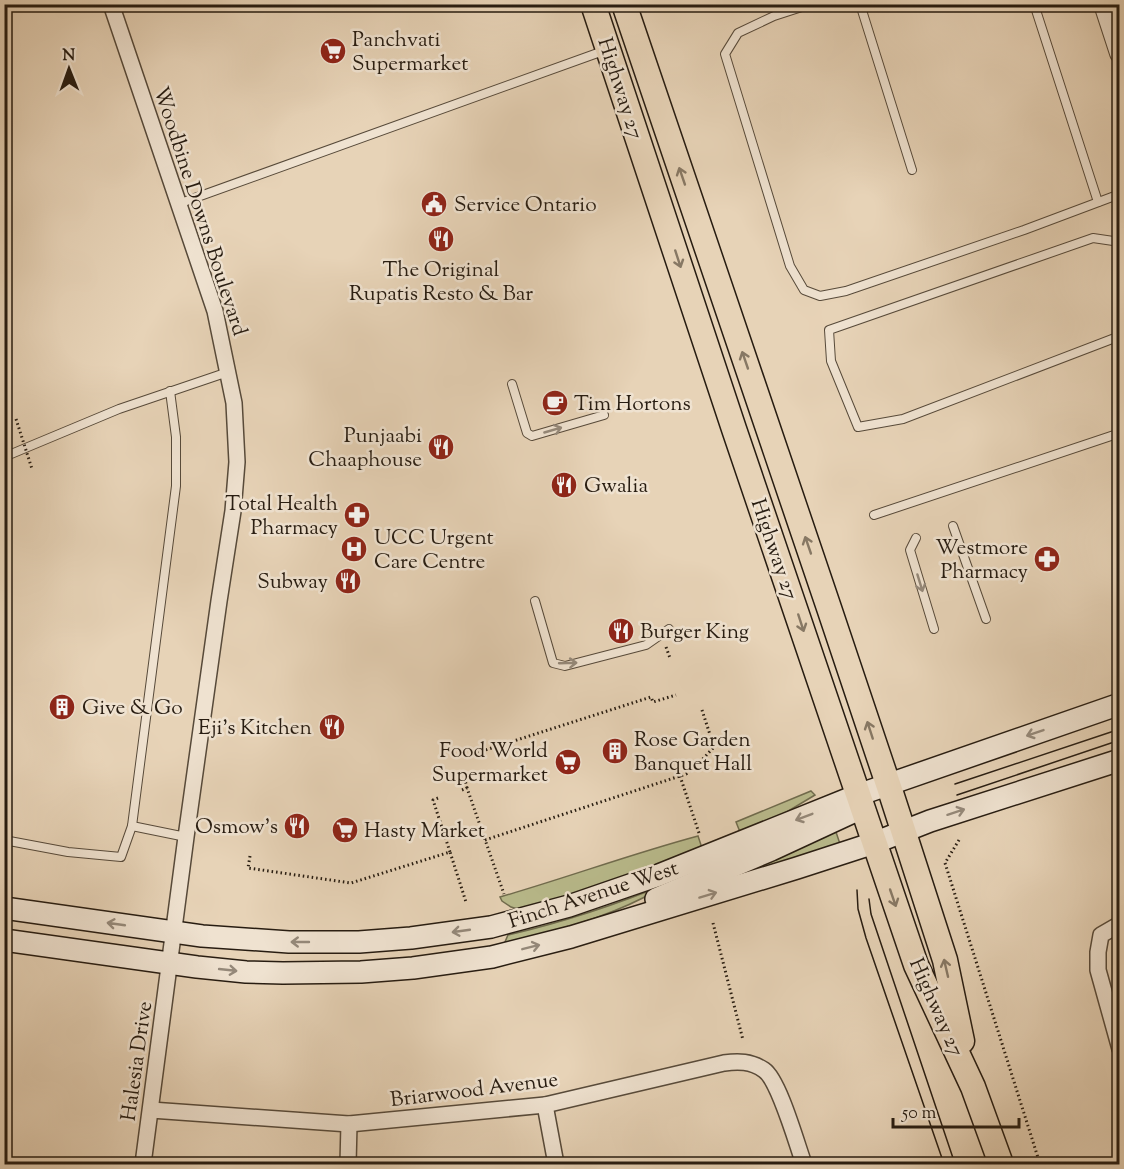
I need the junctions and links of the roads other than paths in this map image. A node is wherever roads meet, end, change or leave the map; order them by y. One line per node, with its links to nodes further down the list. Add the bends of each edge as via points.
1 (111, 4): 13 (street, Woodbine Downs Boulevard)
2 (593, 4): 9 (main road, Highway 27)
3 (624, 4): 31 (main road, Highway 27, one-way to 3)
4 (811, 4): 12 (lane, via 738,33 724,54 790,266 804,290 820,296 846,291)
5 (860, 4): 10 (lane)
6 (1034, 4): 12 (lane)
7 (1104, 4): 8 (street)
8 (1118, 40)
9 (608, 49): 13 (lane); 32 (main road, Highway 27, one-way to 32)
10 (912, 170)
11 (1119, 194): 12 (lane)
12 (1098, 202)
13 (178, 204): 16 (street, Woodbine Downs Boulevard, via 215,311)
14 (1119, 242): 15 (lane, via 1093,238 829,330 831,361 858,427 903,419)
15 (1119, 336)
16 (228, 372): 18 (lane); 35 (street, Woodbine Downs Boulevard, via 237,462 233,511)
17 (512, 384): 19 (lane, one-way to 19, via 527,433 532,436)
18 (170, 392): 21 (lane); 33 (lane, via 176,437 176,486)
19 (604, 415)
20 (1119, 433): 22 (lane)
21 (4, 457)
22 (874, 515)
23 (953, 526): 26 (lane)
24 (916, 538): 28 (lane, one-way to 28, via 910,550)
25 (535, 600): 27 (lane, one-way to 27, via 553,663 565,666 646,645)
26 (986, 620)
27 (669, 629)
28 (934, 629)
29 (1119, 704): 31 (main road, Finch Avenue West, one-way to 31, via 929,770)
30 (1119, 760): 34 (main road, Finch Avenue West, one-way to 30)
31 (890, 791): 32 (main road, Finch Avenue West); 34 (main road, Highway 27)
32 (860, 801): 37 (main road, Highway 27); 40 (main road, Finch Avenue West, one-way to 40, via 569,906); 41 (main road, Finch Avenue West)
33 (132, 826): 35 (lane); 36 (lane, via 121,857)
34 (903, 831): 37 (main road, Finch Avenue West); 47 (main road, Highway 27, one-way to 34, via 945,960)
35 (186, 837): 42 (street, Woodbine Downs Boulevard)
36 (4, 840)
37 (874, 843): 41 (main road, Finch Avenue West, one-way to 37); 47 (main road, Highway 27, one-way to 47, via 916,965)
38 (4, 908): 42 (main road, Finch Avenue West, one-way to 38)
39 (1119, 924): 46 (street, via 1101,934 1098,970)
40 (491, 927): 42 (main road, Finch Avenue West, one-way to 42, via 359,942 270,941); 44 (main road)
41 (603, 927): 44 (main road, Finch Avenue West, one-way to 41)
42 (174, 932): 45 (street, Halesia Drive)
43 (4, 940): 45 (main road, Finch Avenue West)
44 (492, 957): 45 (main road, Finch Avenue West, one-way to 44, via 246,972 324,973 413,968)
45 (170, 963): 49 (street, Halesia Drive)
46 (1119, 1049)
47 (973, 1087): 55 (main road, Highway 27)
48 (545, 1105): 50 (street, Briarwood Avenue); 53 (street); 54 (street, Briarwood Avenue, via 723,1063 749,1062 766,1071 779,1091)
49 (151, 1110): 50 (street, Briarwood Avenue); 51 (street, Halesia Drive)
50 (349, 1124): 52 (street)
51 (143, 1164)
52 (348, 1164)
53 (556, 1164)
54 (804, 1164)
55 (1001, 1164)

